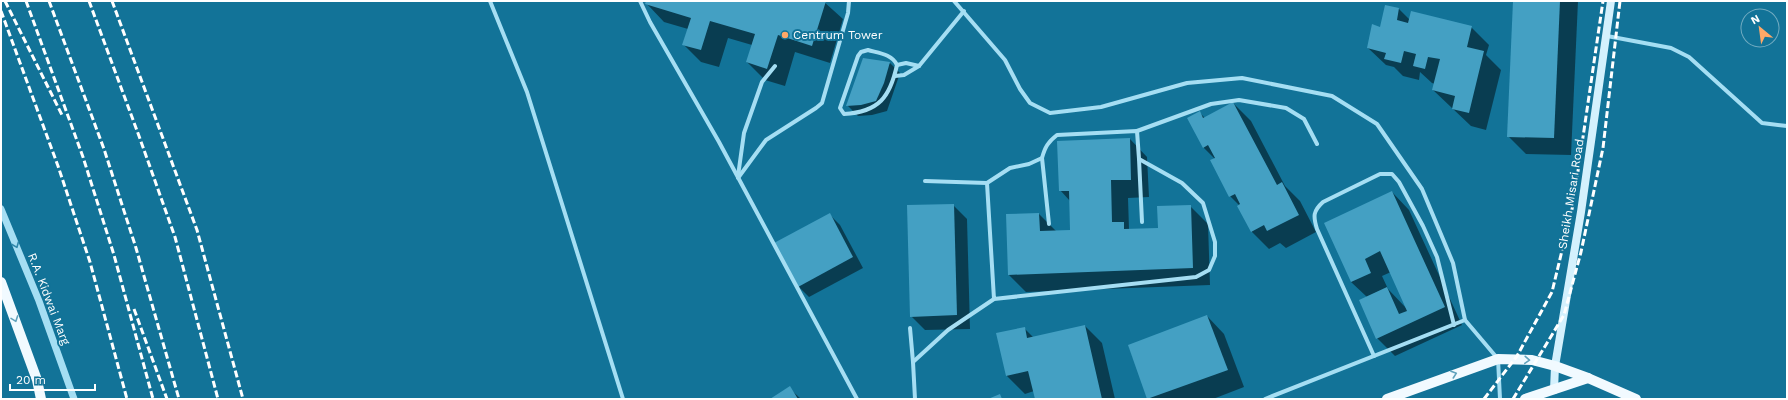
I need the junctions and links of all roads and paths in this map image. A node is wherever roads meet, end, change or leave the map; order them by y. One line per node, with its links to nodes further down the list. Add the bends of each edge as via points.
1 (490, 1): 36 (street, via 527,92)
2 (640, 1): 17 (street)
3 (849, 1): 17 (street, via 848,13 822,102 766,140)
4 (954, 1): 6 (street)
5 (1611, 1): 7 (main road, Sheikh Misari Road)
6 (964, 11): 10 (street); 25 (street, via 1005,60 1030,103 1050,113 1101,107 1186,83 1242,78 1332,96 1378,124 1422,189 1453,263)
7 (1607, 36): 12 (street, via 1671,48 1689,57 1762,123); 31 (main road, Sheikh Misari Road)
8 (897, 65): 10 (street, via 906,63); 11 (street); 11 (street, via 889,56 868,50 861,52 840,108 844,114 881,102 890,90)
9 (775, 66): 17 (street, via 762,82 744,133)
10 (919, 66): 11 (street, via 904,75)
11 (894, 76)
12 (1787, 126)
13 (1137, 131): 14 (street, via 1211,104 1239,100 1286,108 1304,119); 15 (street, via 1057,135 1049,141); 16 (street)
14 (1317, 144)
15 (1042, 158): 19 (street, via 1030,164 1010,168); 22 (street)
16 (1140, 159): 21 (street); 24 (street, via 1182,183 1203,202 1215,242 1215,256 1209,270 1196,277)
17 (738, 178): 37 (street)
18 (925, 181): 19 (street)
19 (987, 183): 24 (street)
20 (1, 208): 35 (street, R.A. Kidwai Marg, one-way to 35)
21 (1142, 222)
22 (1049, 224)
23 (1, 282): 34 (main road, one-way to 34, via 37,380)
24 (994, 299): 30 (street, via 948,330)
25 (1465, 320): 26 (street); 29 (street)
26 (1454, 325): 28 (street); 28 (street, via 1437,257 1423,226 1399,182 1392,174 1380,174 1323,202 1316,209 1314,220)
27 (910, 328): 30 (street)
28 (1374, 356): 39 (street)
29 (1498, 359): 31 (main road, one-way to 31, via 1532,360); 40 (main road, one-way to 29); 41 (street)
30 (913, 362): 38 (street)
31 (1555, 366): 32 (main road); 33 (main road, Sheikh Misari Road)
32 (1588, 378): 33 (main road); 43 (main road)
33 (1554, 390): 42 (main road)
34 (41, 399)
35 (74, 399)
36 (623, 399)
37 (857, 399)
38 (915, 399)
39 (1265, 399)
40 (1387, 399)
41 (1500, 399)
42 (1525, 399)
43 (1636, 399)

